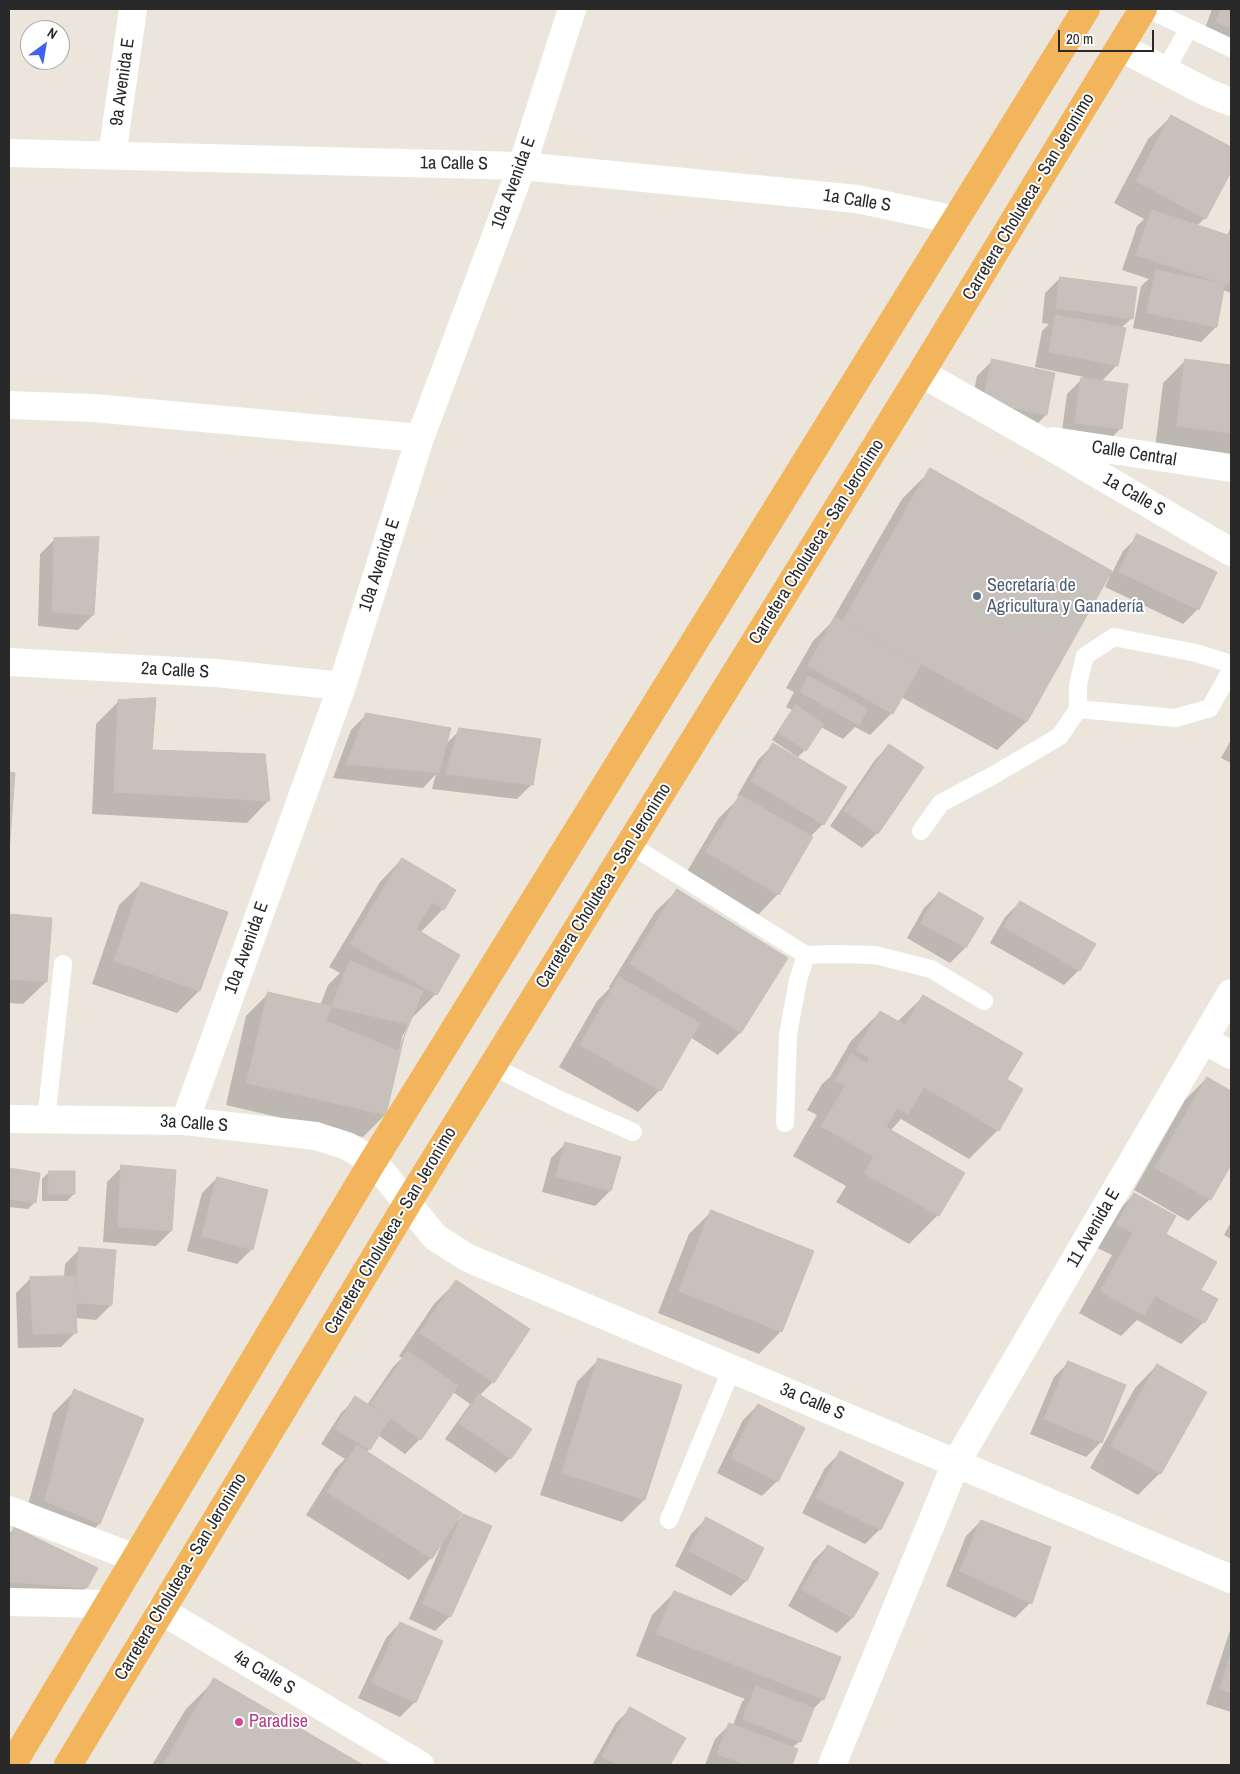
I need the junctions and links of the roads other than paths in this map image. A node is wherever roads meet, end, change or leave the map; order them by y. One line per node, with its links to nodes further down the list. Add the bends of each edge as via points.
1 (133, 9): 12 (street, 9a Avenida E)
2 (572, 9): 13 (street, 10a Avenida E)
3 (1086, 9): 14 (highway)
4 (1143, 9): 7 (highway, Carretera Choluteca - San Jeronimo)
5 (1148, 9): 6 (lane)
6 (1189, 28): 8 (lane); 9 (lane)
7 (1120, 47): 9 (street); 15 (highway, Carretera Choluteca - San Jeronimo)
8 (1231, 48)
9 (1165, 71): 10 (street)
10 (1231, 102)
11 (9, 153): 12 (street, 1a Calle S)
12 (112, 156): 13 (street, 1a Calle S)
13 (522, 166): 14 (street, 1a Calle S, via 857,199); 17 (street, 10a Avenida E)
14 (956, 220): 40 (highway)
15 (921, 373): 18 (street, 1a Calle S); 27 (highway, Carretera Choluteca - San Jeronimo)
16 (9, 405): 17 (street, via 94,408)
17 (420, 438): 24 (street, 10a Avenida E)
18 (1036, 438): 19 (street, Calle Central); 20 (street, 1a Calle S)
19 (1231, 468)
20 (1231, 552)
21 (9, 662): 24 (street, 2a Calle S, via 216,674)
22 (1231, 664): 25 (lane, via 1196,653 1114,637 1085,656 1078,686)
23 (1231, 670): 25 (lane, via 1210,708 1176,718)
24 (342, 686): 37 (street, 10a Avenida E)
25 (1078, 709): 26 (lane, via 1060,736 941,802)
26 (921, 831)
27 (630, 844): 28 (lane); 34 (highway, Carretera Choluteca - San Jeronimo)
28 (806, 955): 31 (lane, via 874,954 931,968); 38 (lane, via 788,1035)
29 (63, 964): 36 (lane)
30 (1231, 993): 32 (street, 11 Avenida E)
31 (984, 1002)
32 (1204, 1040): 33 (street); 43 (street, 11 Avenida E)
33 (1231, 1055)
34 (492, 1066): 39 (lane); 41 (highway, Carretera Choluteca - San Jeronimo)
35 (9, 1119): 36 (street, 3a Calle S)
36 (46, 1120): 37 (street, 3a Calle S)
37 (185, 1121): 40 (street, 3a Calle S, via 316,1136 348,1146)
38 (785, 1123)
39 (633, 1132)
40 (373, 1161): 41 (street, 3a Calle S); 46 (highway)
41 (407, 1204): 42 (street, 3a Calle S, via 435,1237 468,1258); 50 (highway, Carretera Choluteca - San Jeronimo)
42 (732, 1368): 43 (street, 3a Calle S); 45 (lane)
43 (956, 1463): 47 (street, 3a Calle S); 54 (street, 11 Avenida E)
44 (9, 1510): 46 (street)
45 (669, 1520)
46 (135, 1558): 49 (highway)
47 (1231, 1579)
48 (9, 1602): 49 (street)
49 (108, 1604): 51 (highway)
50 (160, 1610): 52 (highway, Carretera Choluteca - San Jeronimo); 53 (street, 4a Calle S)
51 (12, 1765)
52 (68, 1765)
53 (420, 1765)
54 (832, 1765)

